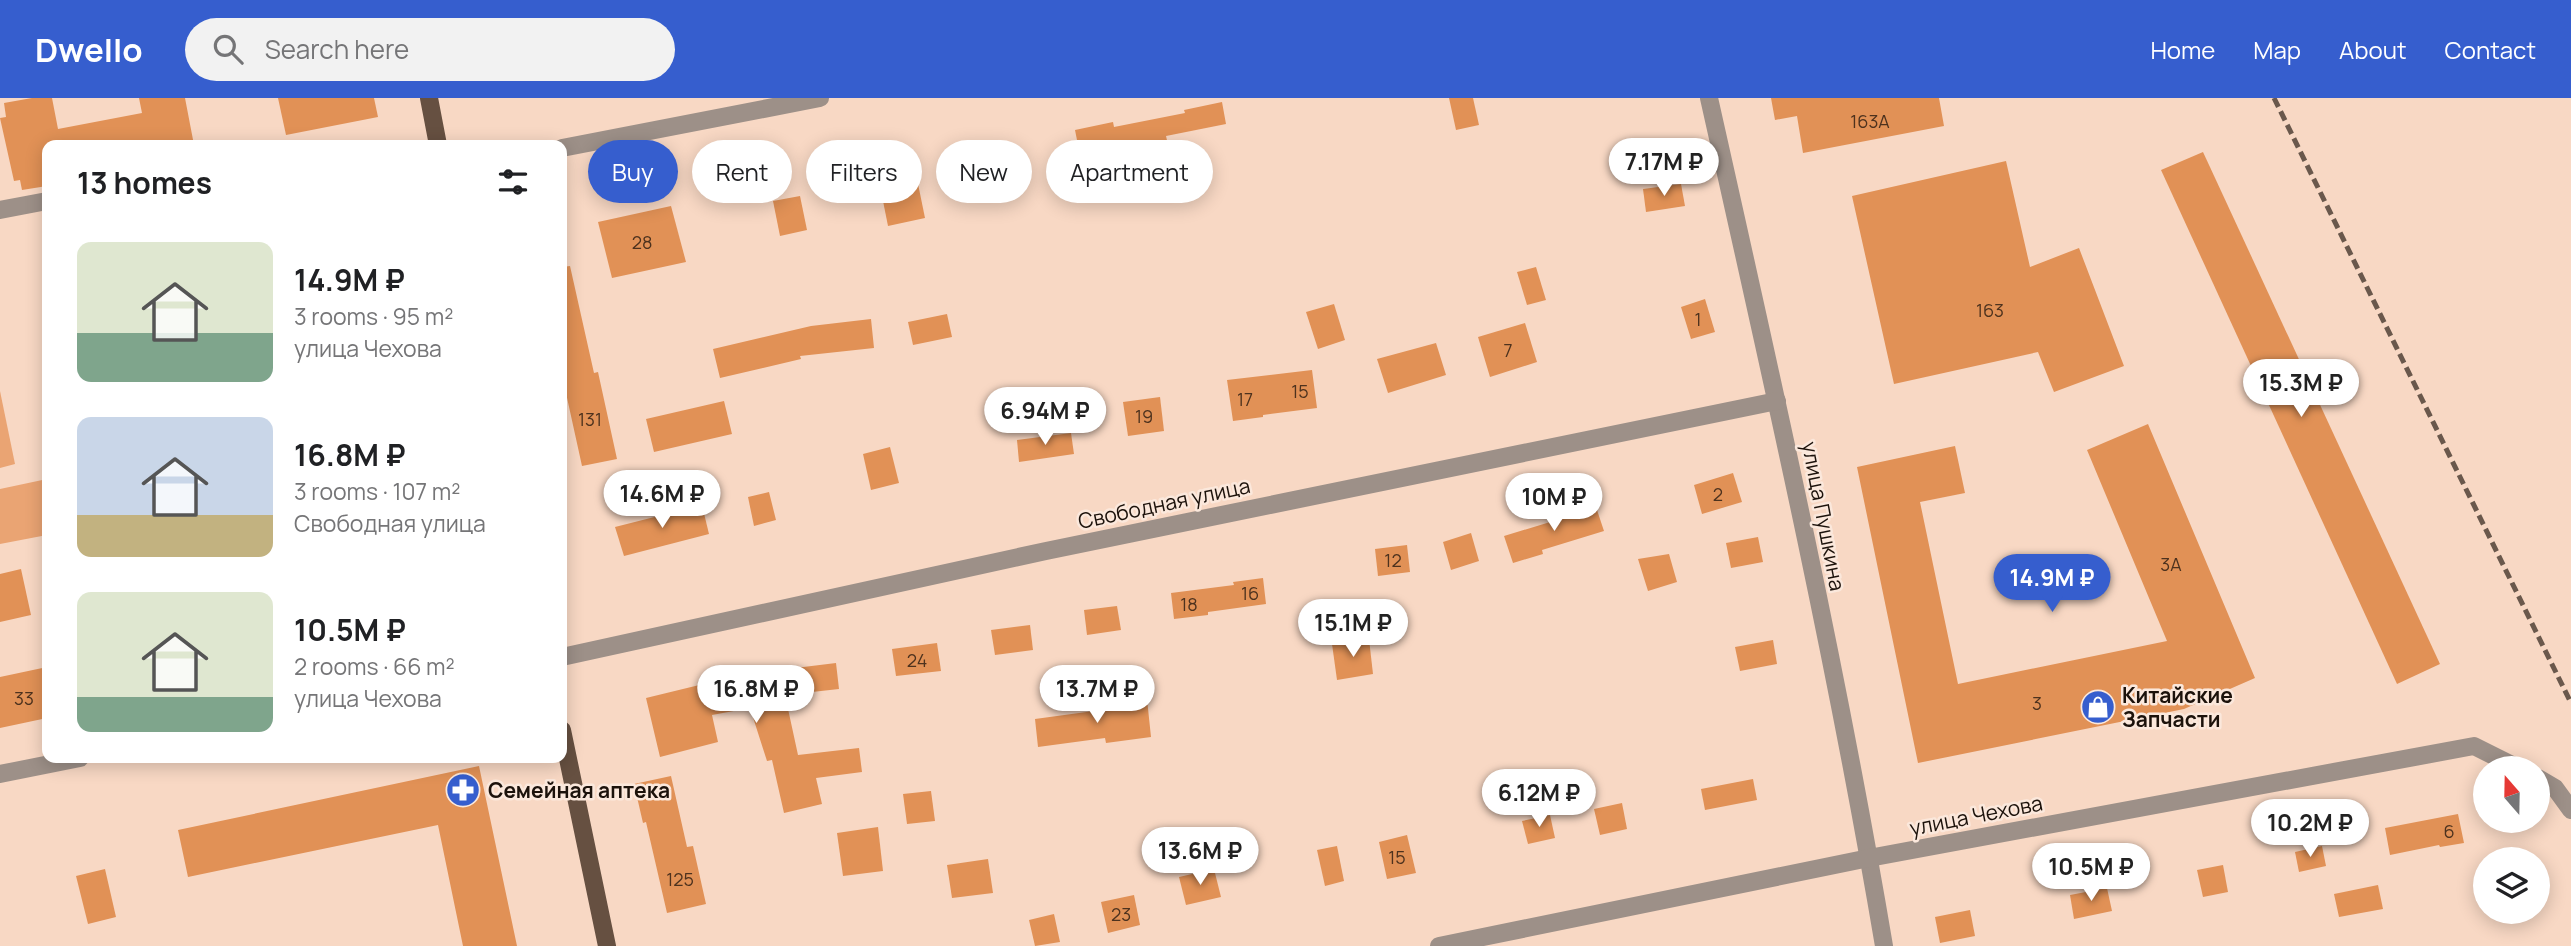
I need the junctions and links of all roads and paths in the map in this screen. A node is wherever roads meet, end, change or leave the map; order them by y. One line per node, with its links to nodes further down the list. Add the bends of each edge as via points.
1 (429, 98): 4 (main road)
2 (820, 98): 5 (street)
3 (1709, 98): 8 (street, улица Пушкина)
4 (437, 140)
5 (567, 147)
6 (42, 202): 7 (street)
7 (0, 210)
8 (1777, 401): 9 (street, Свободная улица, via 1046,551); 16 (street, улица Пушкина)
9 (567, 656)
10 (567, 754): 17 (main road)
11 (2494, 756): 16 (street, улица Чехова, via 2474,746)
12 (55, 763): 13 (street)
13 (0, 774)
14 (2550, 785): 15 (street)
15 (2571, 810)
16 (1870, 858): 18 (street, улица Чехова); 19 (street, улица Пушкина)
17 (607, 946)
18 (1439, 946)
19 (1884, 946)

